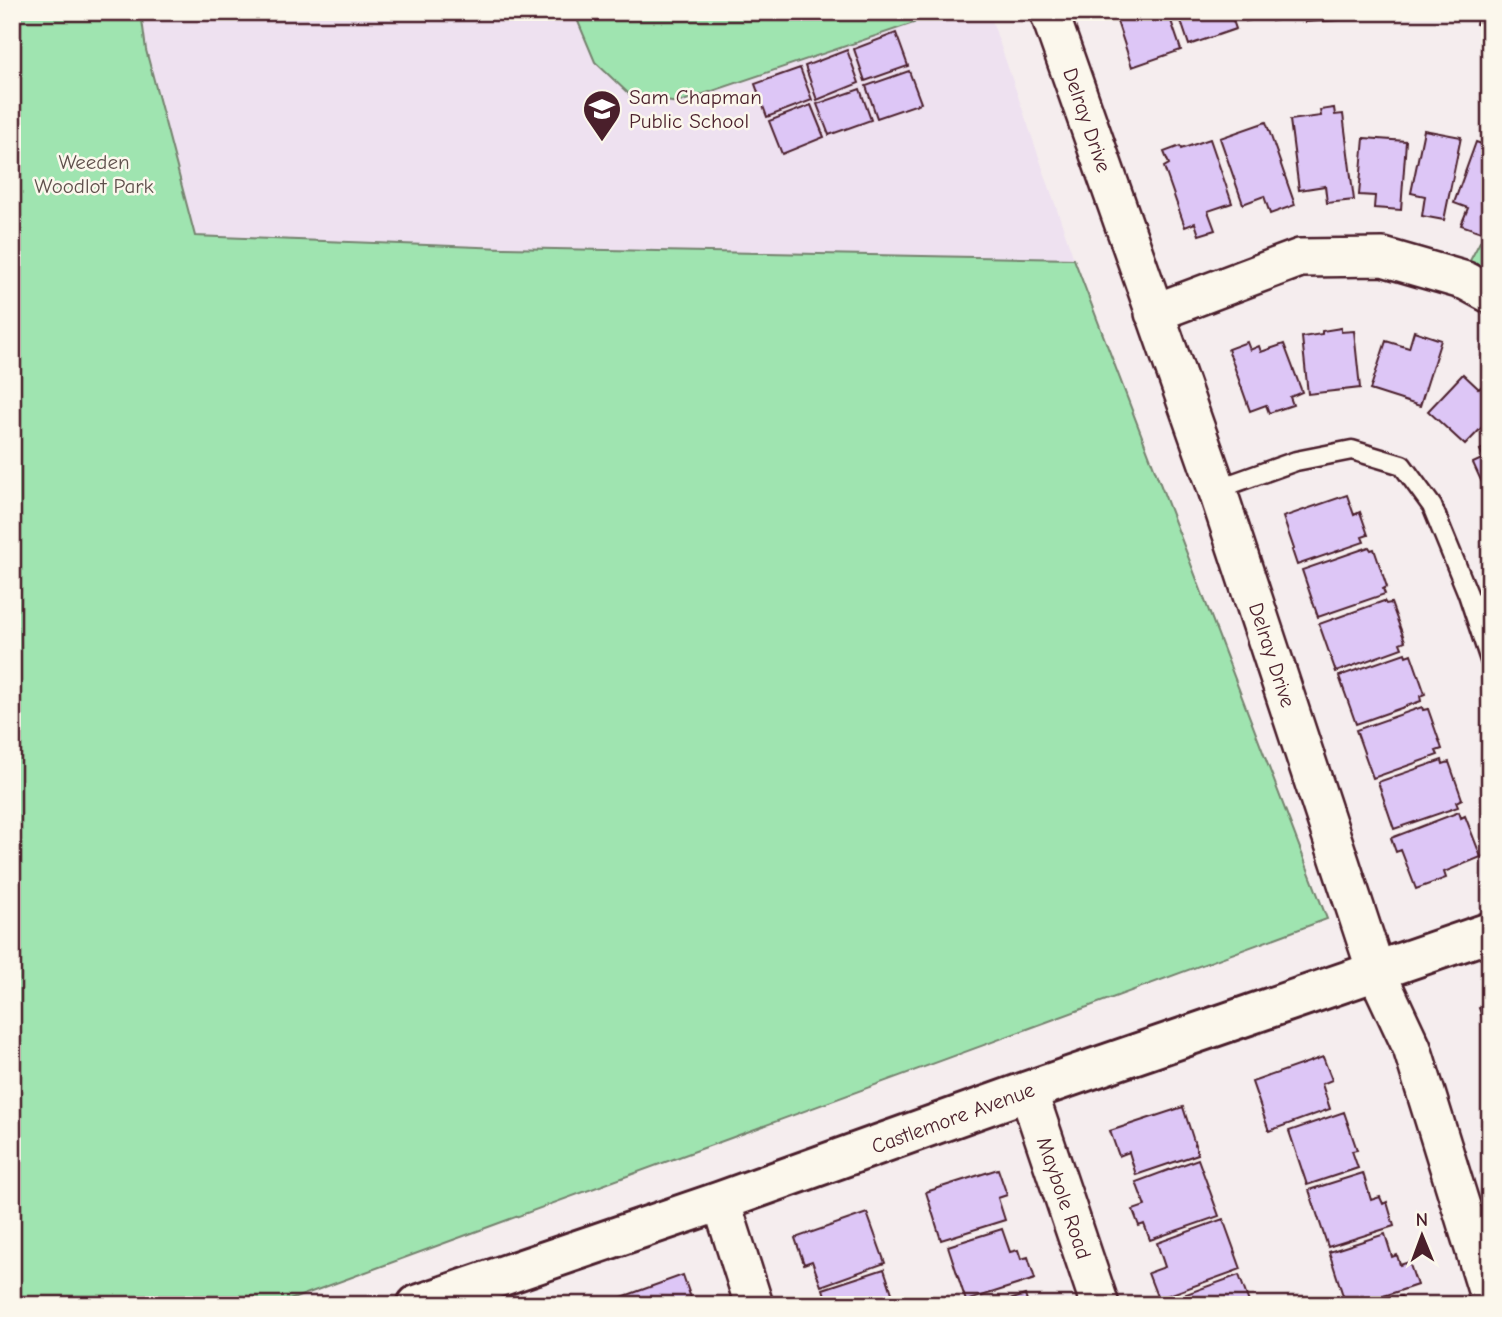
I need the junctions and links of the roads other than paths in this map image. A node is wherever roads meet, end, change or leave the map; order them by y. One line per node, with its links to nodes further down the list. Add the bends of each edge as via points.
1 (1049, 12): 3 (street, Delray Drive)
2 (1490, 294): 3 (street, via 1466,281 1383,257 1300,258)
3 (1154, 313): 4 (street, Delray Drive)
4 (1217, 489): 5 (lane, via 1296,461 1352,450 1402,465 1432,506); 7 (street, Delray Drive)
5 (1490, 660)
6 (1490, 932): 7 (street, Castlemore Avenue)
7 (1377, 971): 8 (street, Castlemore Avenue); 10 (street, Delray Drive, via 1412,1048)
8 (1028, 1091): 9 (street, Castlemore Avenue); 13 (street, Maybole Road)
9 (721, 1201): 11 (street, Castlemore Avenue); 12 (street)
10 (1490, 1300)
11 (417, 1305)
12 (754, 1305)
13 (1100, 1305)

